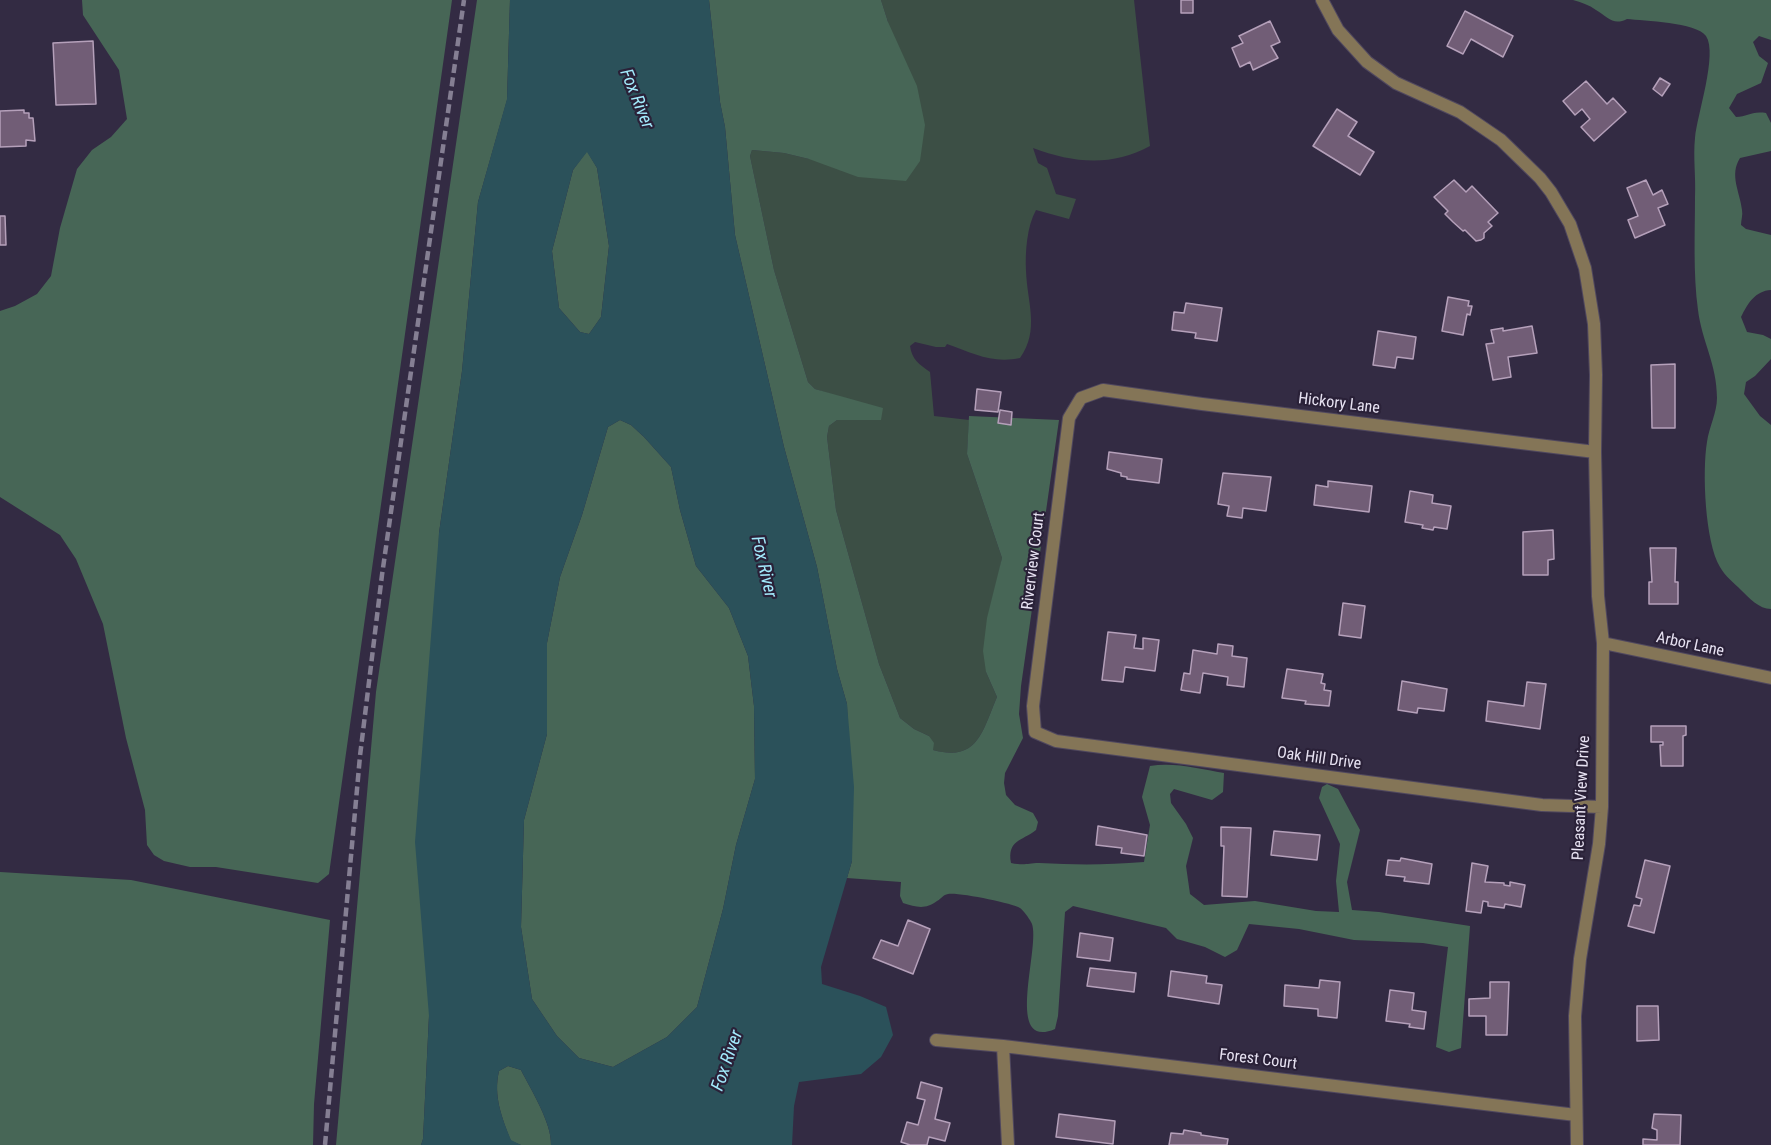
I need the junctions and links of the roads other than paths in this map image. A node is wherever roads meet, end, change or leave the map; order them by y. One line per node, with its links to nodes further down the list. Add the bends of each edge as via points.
1 (1322, 0): 3 (street, Pleasant View Drive, via 1338,30 1367,62 1396,83 1460,112 1501,140 1540,178 1561,208 1585,268 1594,324)
2 (1081, 398): 3 (street, Hickory Lane, via 1104,390 1123,391); 6 (street, Riverview Court, via 1069,418 1033,706)
3 (1595, 452): 4 (street, Pleasant View Drive, via 1598,596)
4 (1603, 643): 5 (street, Arbor Lane); 7 (street, Pleasant View Drive)
5 (1771, 678)
6 (1035, 732): 7 (street, Oak Hill Drive, via 1056,741 1533,804)
7 (1602, 807): 10 (street, Pleasant View Drive, via 1575,1016)
8 (936, 1040): 9 (street, Forest Court)
9 (1003, 1046): 10 (street, Forest Court); 11 (street)
10 (1576, 1115): 12 (street, Pleasant View Drive)
11 (1008, 1145)
12 (1577, 1145)

